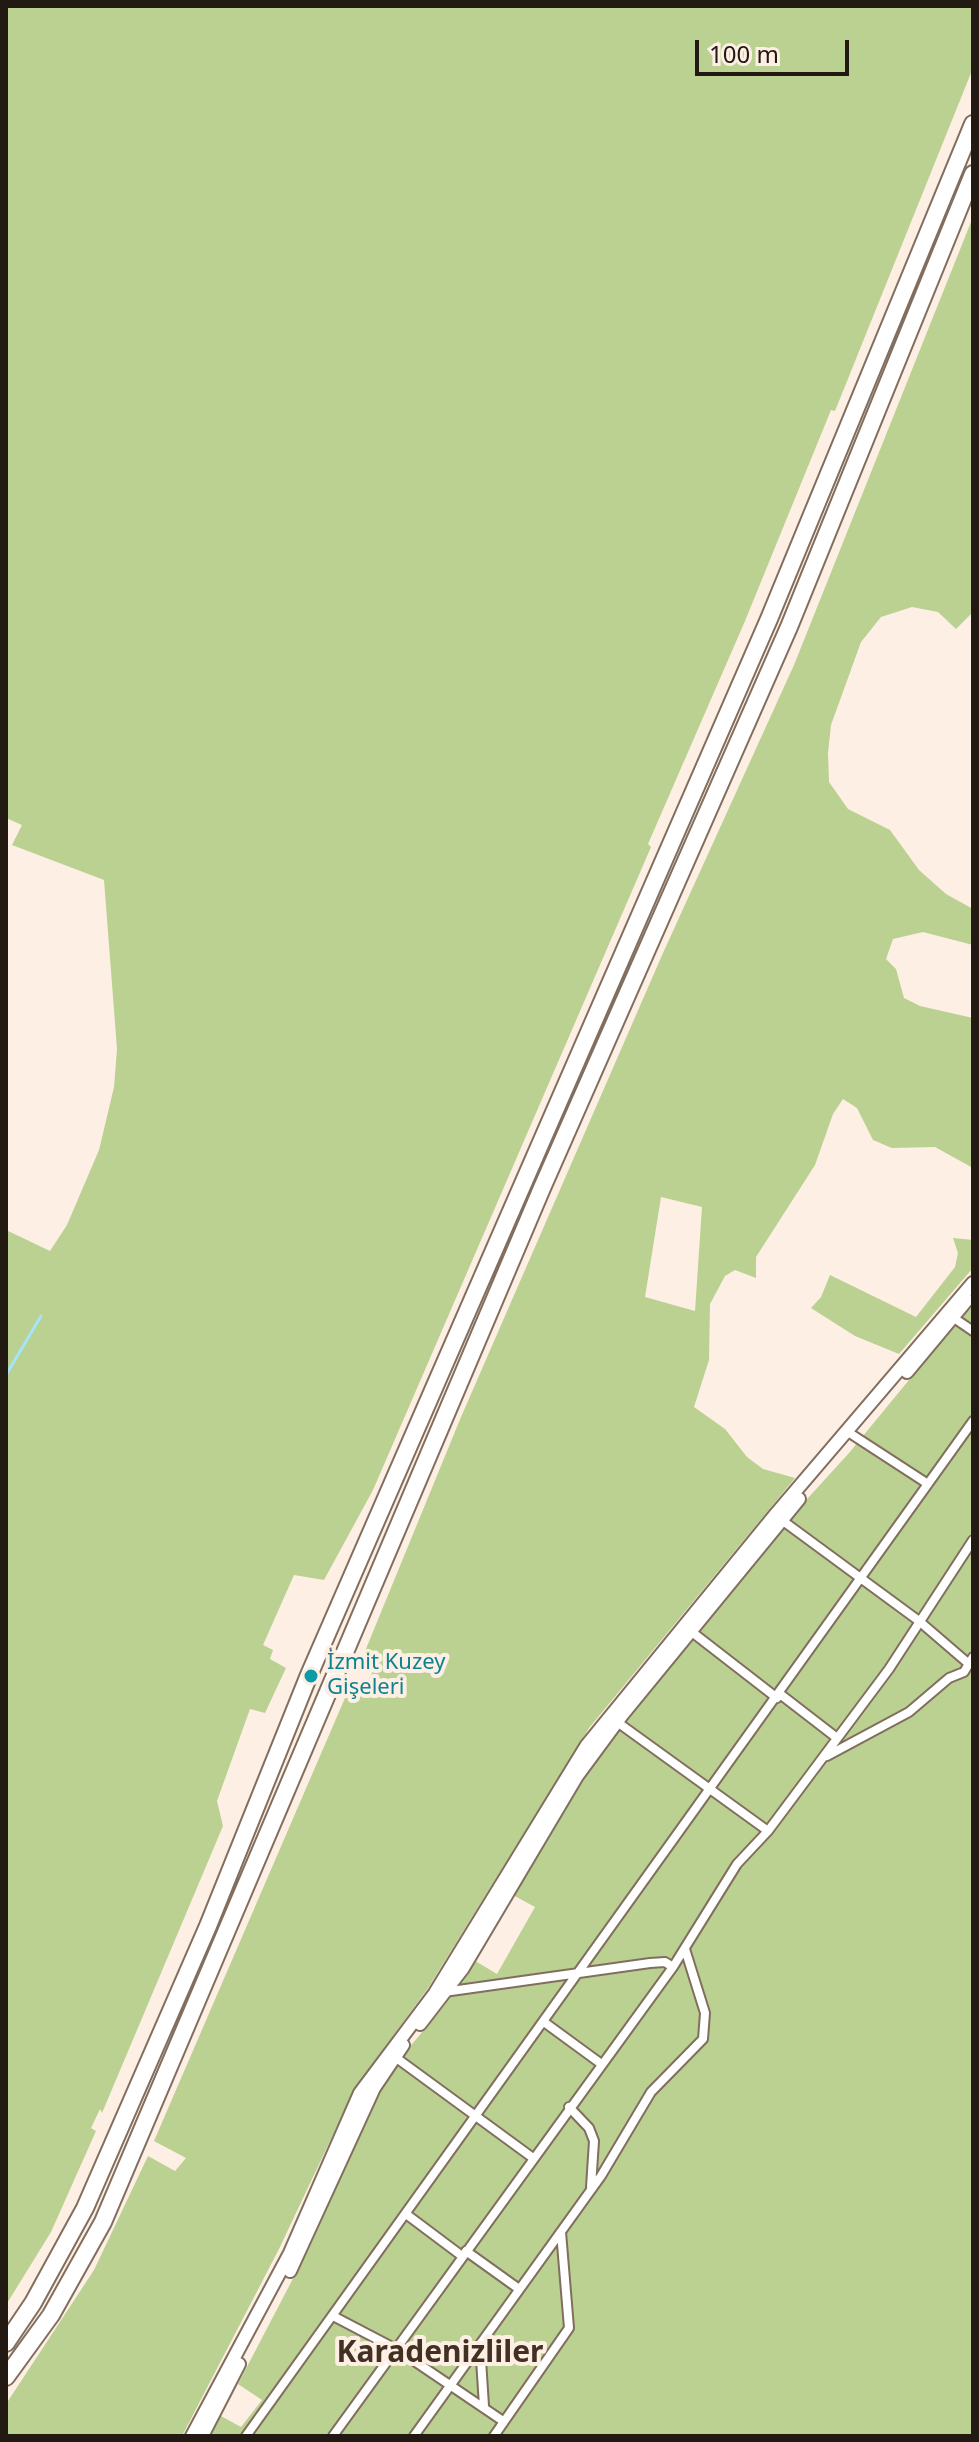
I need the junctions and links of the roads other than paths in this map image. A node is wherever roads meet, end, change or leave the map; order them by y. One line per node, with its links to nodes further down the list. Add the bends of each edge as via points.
1 (973, 124): 38 (highway, via 769,619 309,1675 208,1926 85,2208)
2 (973, 174): 41 (highway, via 789,627 542,1188 103,2222 51,2315)
3 (973, 1283): 5 (main road)
4 (973, 1294): 5 (main road)
5 (949, 1315): 6 (street); 8 (main road)
6 (973, 1331)
7 (973, 1421): 9 (street)
8 (851, 1434): 9 (street); 10 (main road)
9 (928, 1484): 12 (street)
10 (778, 1517): 12 (street); 14 (main road)
11 (973, 1540): 13 (street)
12 (859, 1580): 13 (street); 16 (street)
13 (919, 1621): 15 (street); 18 (street)
14 (687, 1628): 16 (street); 17 (main road)
15 (971, 1661): 19 (street, via 964,1672 909,1712)
16 (778, 1696): 18 (street); 20 (street)
17 (613, 1719): 20 (street); 25 (main road, via 575,1764)
18 (837, 1738): 19 (street)
19 (822, 1759): 21 (street)
20 (709, 1791): 21 (street); 24 (street)
21 (768, 1831): 22 (street, via 737,1864)
22 (685, 1949): 23 (street); 32 (street, via 705,2013 703,2039 651,2092)
23 (673, 1967): 24 (street, via 665,1962); 28 (street)
24 (579, 1973): 25 (street); 26 (street)
25 (441, 1992): 27 (main road)
26 (544, 2022): 28 (street); 30 (street)
27 (391, 2054): 30 (street); 45 (main road, via 350,2112 290,2253); 46 (main road, via 305,2242)
28 (600, 2063): 29 (street)
29 (569, 2107): 31 (street); 32 (street, via 594,2141)
30 (476, 2116): 31 (street); 33 (street)
31 (533, 2158): 35 (street)
32 (590, 2191): 34 (street)
33 (406, 2214): 35 (street); 37 (street)
34 (561, 2232): 36 (street); 44 (street, via 569,2328)
35 (464, 2253): 36 (street); 40 (street)
36 (519, 2289): 39 (street)
37 (333, 2316): 40 (street); 47 (street)
38 (6, 2343)
39 (480, 2343): 42 (street); 43 (street)
40 (398, 2350): 42 (street); 48 (street)
41 (6, 2377)
42 (452, 2384): 43 (street); 49 (street)
43 (484, 2406): 44 (street)
44 (503, 2421): 50 (street)
45 (192, 2436)
46 (202, 2436)
47 (246, 2436)
48 (333, 2436)
49 (414, 2436)
50 (494, 2436)

